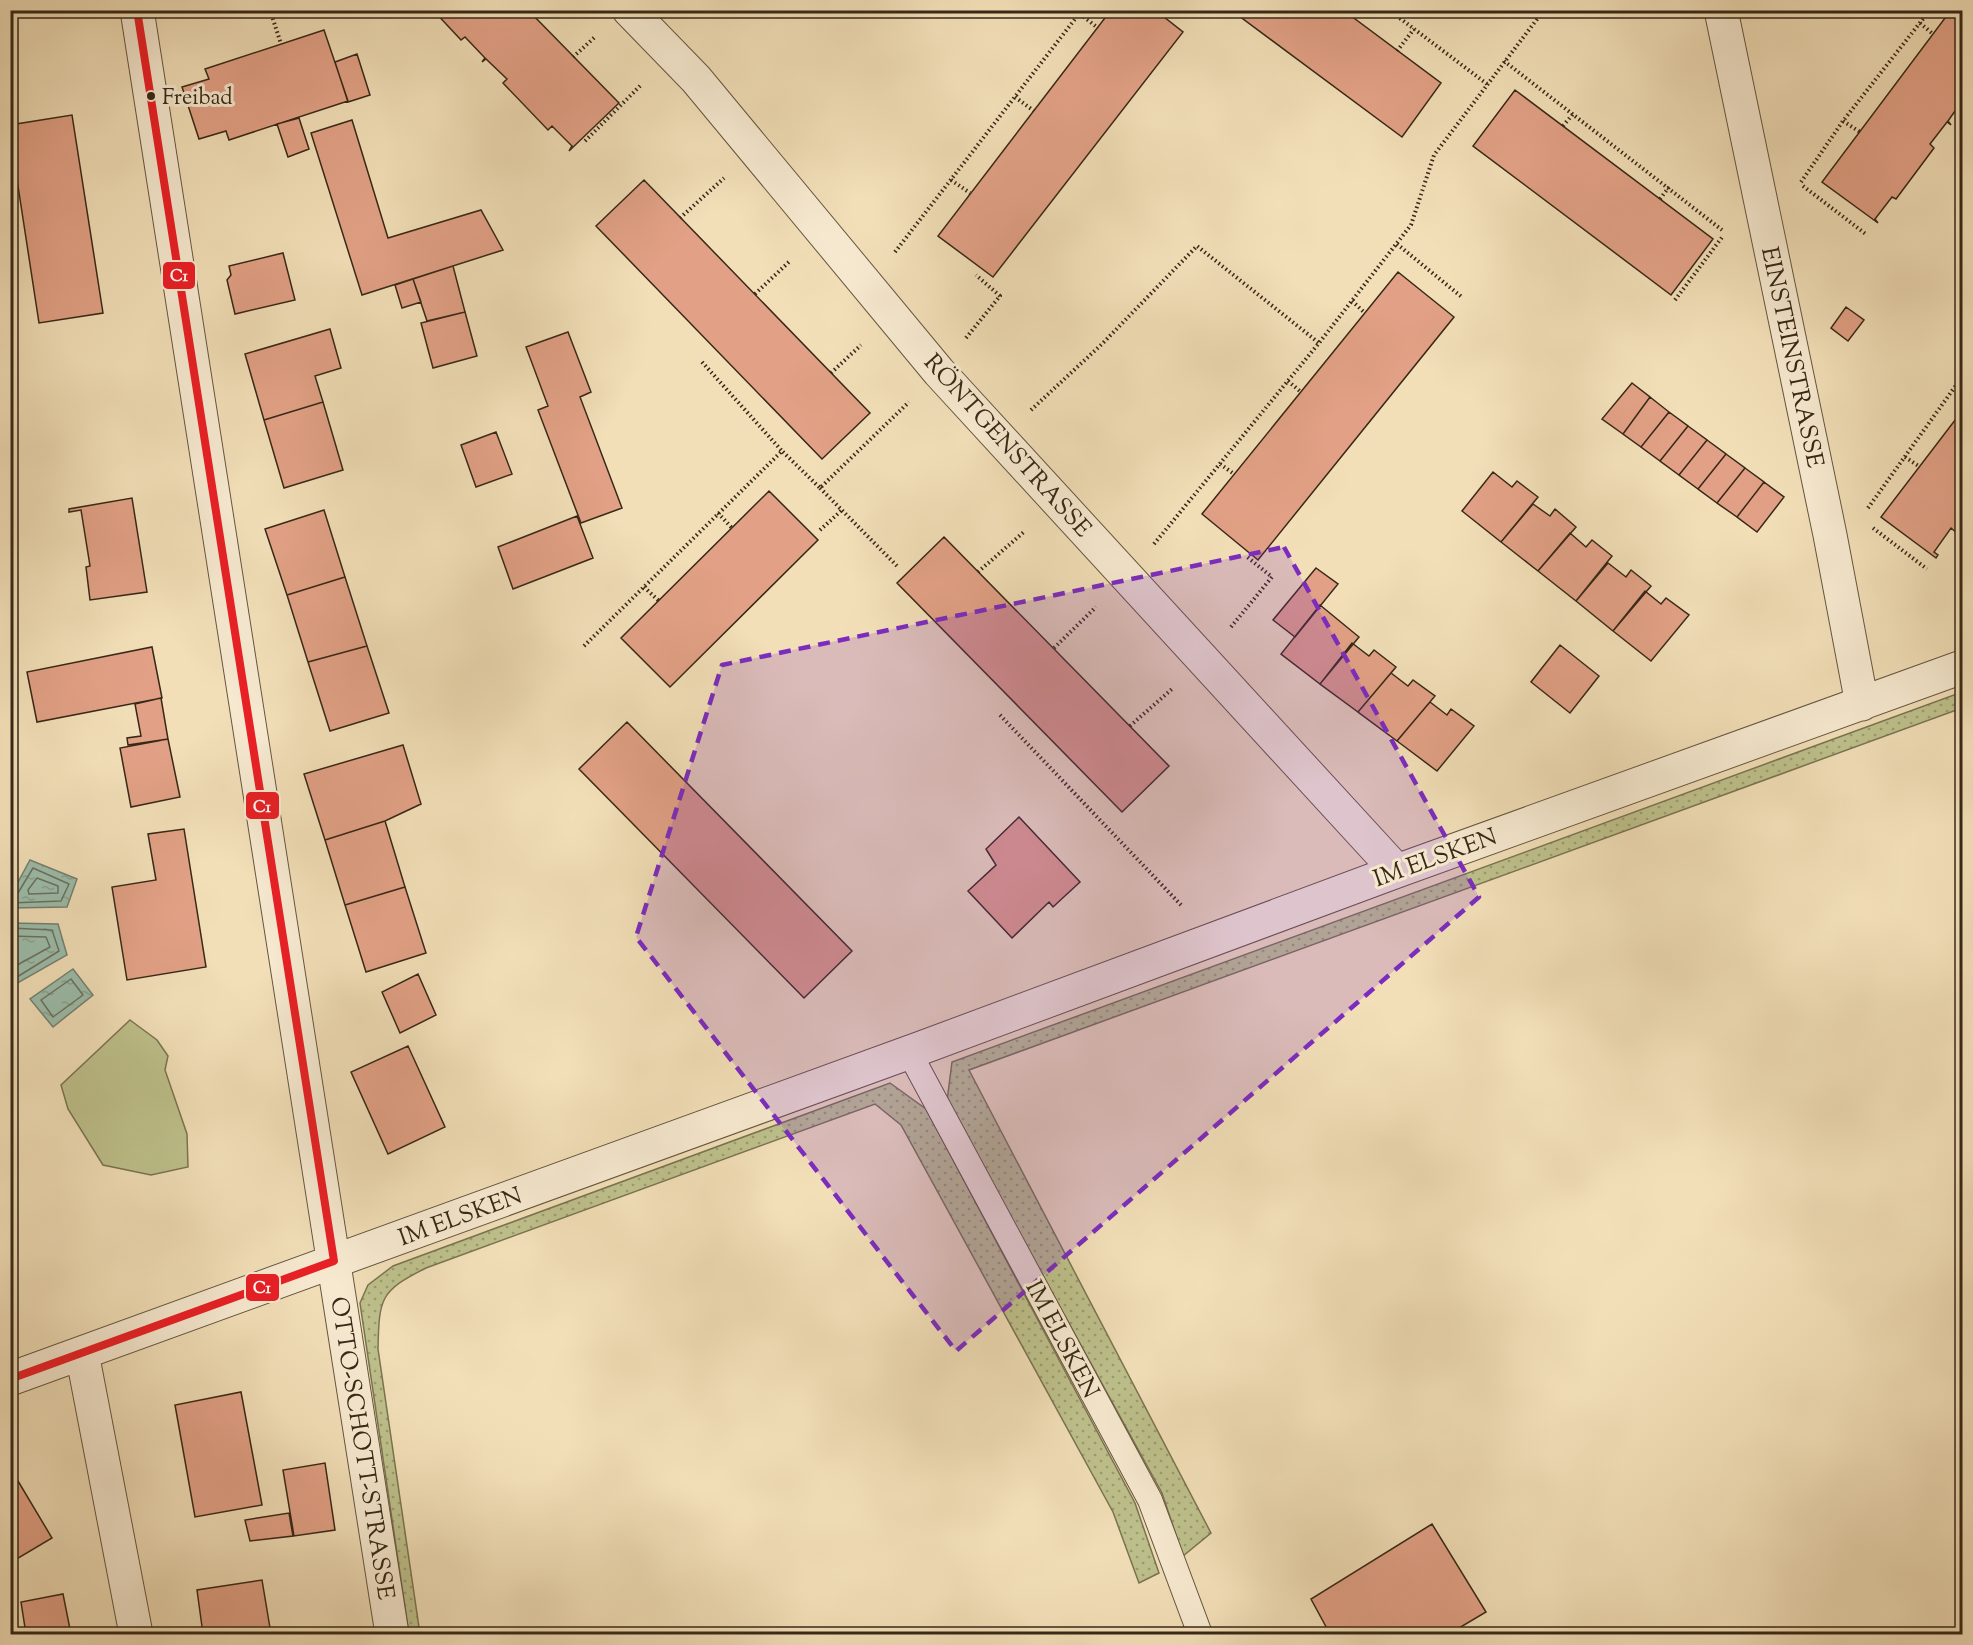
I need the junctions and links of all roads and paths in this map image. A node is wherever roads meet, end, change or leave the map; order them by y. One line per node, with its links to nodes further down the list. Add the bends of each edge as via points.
1 (44, 10): 10 (path)
2 (137, 10): 77 (street, OTTO-SCHOTT-STRASSE)
3 (270, 10): 15 (path)
4 (629, 10): 17 (street, RÖNTGENSTRASSE)
5 (1389, 10): 13 (path)
6 (1544, 10): 18 (path)
7 (1721, 10): 32 (street, EINSTEINSTRASSE)
8 (1930, 10): 11 (path)
9 (1081, 12): 12 (path); 20 (path)
10 (10, 16)
11 (1920, 23): 14 (path); 23 (path)
12 (1098, 28)
13 (1414, 29): 16 (path); 19 (path)
14 (1933, 34)
15 (281, 44)
16 (1397, 51)
17 (672, 52): 26 (path); 27 (street, RÖNTGENSTRASSE)
18 (1504, 61): 19 (path); 22 (path)
19 (1487, 84): 36 (path, via 1434,155 1411,225)
20 (1015, 97): 21 (path); 28 (path)
21 (1034, 111)
22 (1574, 114): 24 (path); 29 (path)
23 (1843, 121): 25 (path); 35 (path, via 1800,184)
24 (1563, 126)
25 (1860, 132)
26 (585, 141)
27 (755, 150): 33 (path); 38 (street, RÖNTGENSTRASSE)
28 (951, 180): 30 (path); 38 (path)
29 (1670, 187): 31 (path); 34 (path)
30 (970, 193)
31 (1660, 199)
32 (1761, 203): 34 (path, via 1748,209); 62 (street, EINSTEINSTRASSE)
33 (680, 218)
34 (1725, 232): 40 (path)
35 (1867, 235)
36 (1397, 244): 39 (path); 41 (path)
37 (976, 275): 45 (path, via 1000,296)
38 (868, 286): 45 (street, RÖNTGENSTRASSE)
39 (1463, 298)
40 (1675, 300)
41 (1352, 301): 42 (path); 43 (path)
42 (1365, 313)
43 (1319, 343): 47 (path); 49 (path, via 1197,246 1102,344)
44 (702, 363): 50 (path)
45 (939, 372): 49 (street, RÖNTGENSTRASSE); 55 (path)
46 (1962, 377): 51 (path)
47 (1288, 381): 48 (path); 52 (path)
48 (1301, 392)
49 (1001, 438): 56 (street, RÖNTGENSTRASSE)
50 (782, 450): 55 (path); 58 (path)
51 (1905, 457): 53 (path); 59 (path)
52 (1220, 464): 54 (path); 66 (path)
53 (1920, 467)
54 (1234, 474)
55 (820, 488): 57 (path)
56 (1059, 502): 65 (path); 66 (street, RÖNTGENSTRASSE)
57 (842, 510): 61 (path); 63 (path)
58 (718, 513): 60 (path); 67 (path)
59 (1860, 519): 62 (path, via 1851,528); 64 (path)
60 (732, 528)
61 (820, 530)
62 (1830, 535): 72 (street, EINSTEINSTRASSE)
63 (899, 568)
64 (1927, 569)
65 (978, 572)
66 (1127, 576): 70 (path); 74 (street, RÖNTGENSTRASSE)
67 (644, 587): 68 (path); 69 (path)
68 (659, 601)
69 (584, 646)
70 (1054, 648)
71 (1962, 667): 72 (street, IM ELSKEN)
72 (1862, 704): 74 (street, IM ELSKEN)
73 (1000, 715): 75 (path, via 1179,900)
74 (1397, 871): 75 (street, IM ELSKEN)
75 (1197, 945): 76 (street, IM ELSKEN)
76 (909, 1052): 77 (street, IM ELSKEN); 82 (lane, IM ELSKEN, via 1149,1500)
77 (334, 1261): 78 (street, IM ELSKEN); 81 (street, OTTO-SCHOTT-STRASSE)
78 (82, 1353): 79 (street, IM ELSKEN); 80 (street)
79 (10, 1379)
80 (136, 1635)
81 (392, 1635)
82 (1200, 1635)

